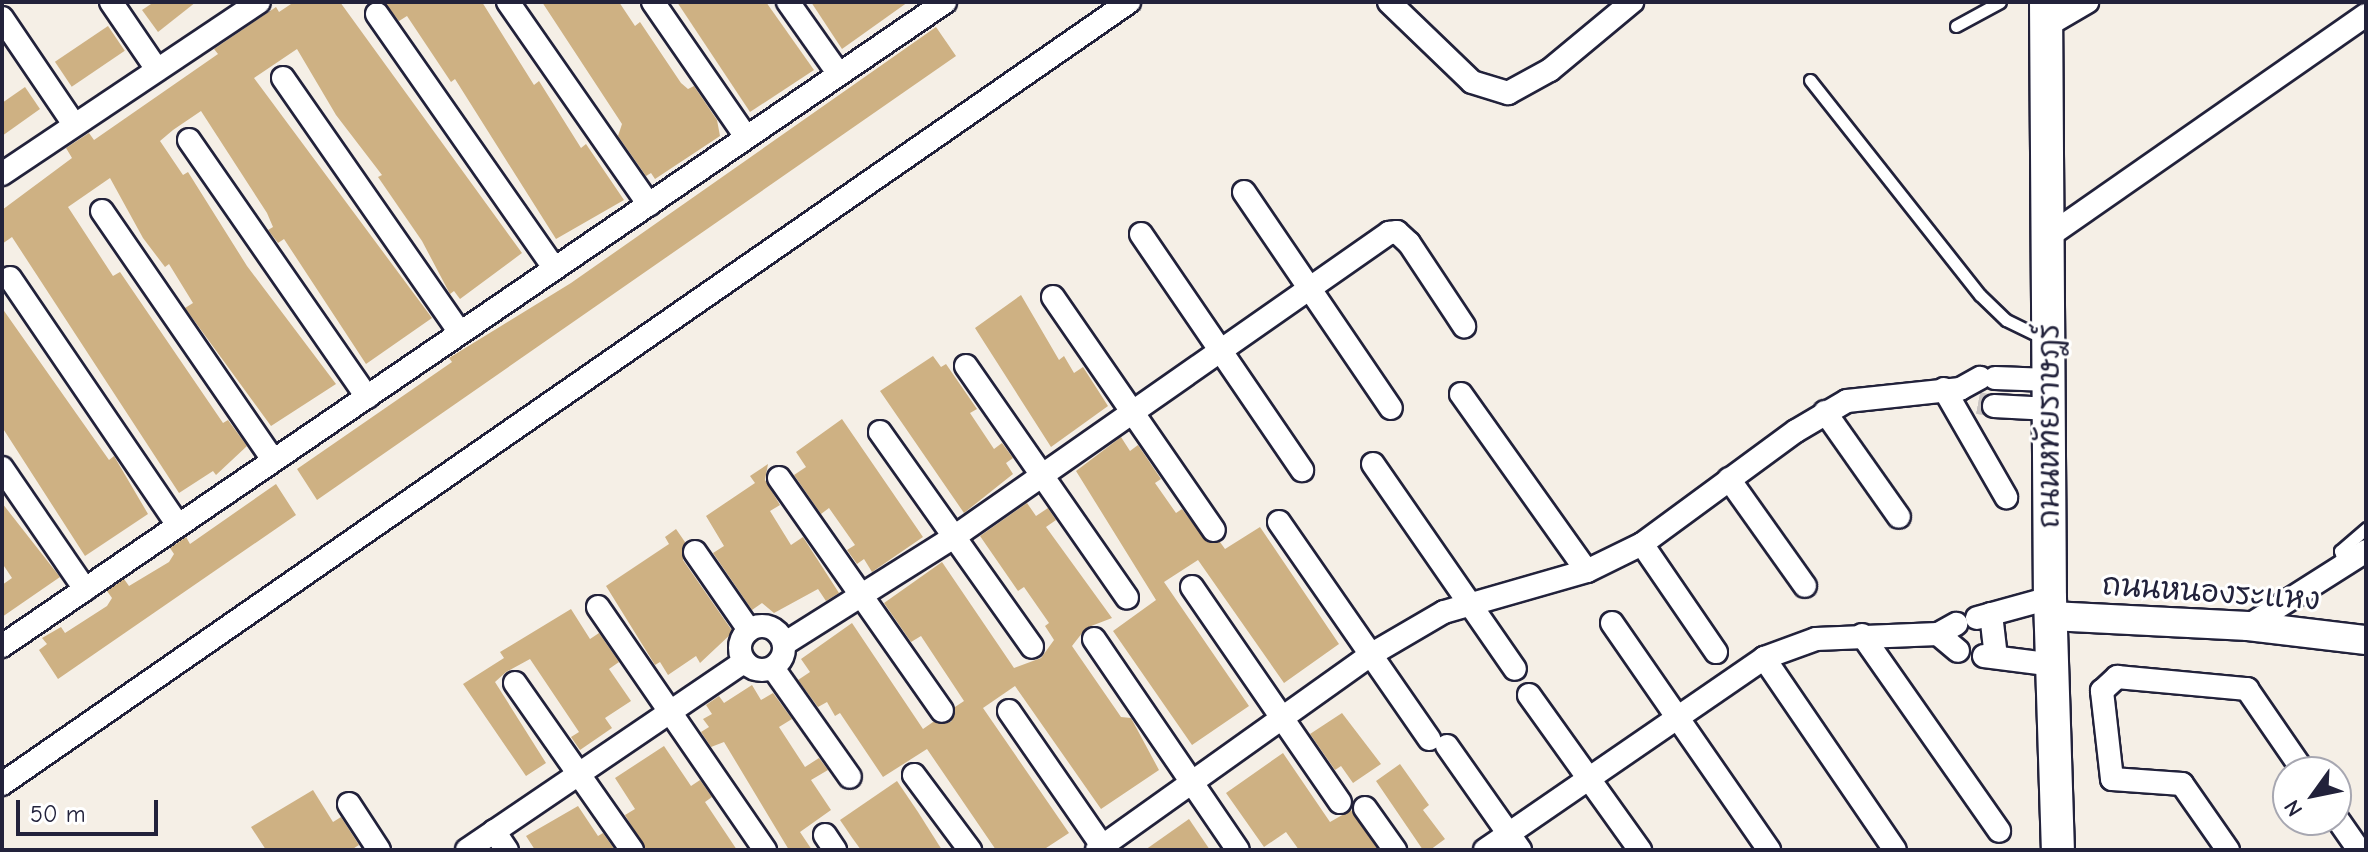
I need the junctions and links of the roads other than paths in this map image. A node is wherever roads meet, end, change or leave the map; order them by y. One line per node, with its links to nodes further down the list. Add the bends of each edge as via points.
1 (111, 2): 17 (street)
2 (508, 2): 26 (street)
3 (653, 2): 22 (street)
4 (788, 2): 18 (street)
5 (1129, 2): 105 (street)
6 (1389, 2): 7 (street, via 1462,74 1487,90 1508,93 1550,70)
7 (1632, 2)
8 (2000, 2): 16 (lane)
9 (2087, 2): 13 (street)
10 (247, 4): 17 (street)
11 (937, 4): 18 (street)
12 (377, 14): 30 (street)
13 (2046, 14): 29 (main road, ถนนหทัยราษฎร์)
14 (2366, 15): 29 (street)
15 (2, 18): 21 (street)
16 (1956, 26)
17 (156, 68): 21 (street)
18 (838, 73): 22 (street)
19 (283, 78): 35 (street)
20 (1810, 80): 36 (lane, via 1980,295 2006,320)
21 (73, 123): 24 (street)
22 (746, 137): 26 (street)
23 (189, 140): 42 (street)
24 (2, 174)
25 (1244, 192): 32 (street)
26 (649, 205): 30 (street)
27 (102, 211): 47 (street)
28 (1141, 234): 37 (street)
29 (2049, 236): 36 (main road, ถนนหทัยราษฎร์)
30 (554, 268): 35 (street)
31 (10, 278): 57 (street)
32 (1308, 288): 34 (street, via 1397,232); 37 (street); 43 (street)
33 (1053, 297): 44 (street)
34 (1464, 326)
35 (460, 333): 42 (street)
36 (2049, 341): 41 (main road, ถนนหทัยราษฎร์)
37 (1220, 349): 44 (street); 50 (street)
38 (966, 366): 51 (street)
39 (1970, 383): 41 (street); 41 (street, via 1986,405); 45 (street, via 1867,396); 54 (street)
40 (1461, 394): 65 (street)
41 (2050, 395): 73 (main road, ถนนหทัยราษฎร์)
42 (367, 397): 47 (street)
43 (1391, 408)
44 (1132, 412): 51 (street); 59 (street)
45 (1825, 412): 53 (street); 55 (street)
46 (880, 432): 60 (street)
47 (273, 460): 57 (street)
48 (1373, 464): 71 (street)
49 (2, 468): 68 (street)
50 (1302, 470)
51 (1042, 473): 60 (street); 70 (street)
52 (779, 478): 69 (street)
53 (1729, 479): 61 (street); 66 (street)
54 (2006, 497)
55 (1899, 517)
56 (1279, 522): 86 (street)
57 (178, 525): 68 (street)
58 (2366, 528): 64 (lane, via 2340,551)
59 (1214, 530)
60 (954, 537): 69 (street); 83 (street)
61 (1642, 544): 65 (street); 85 (street)
62 (2366, 551): 64 (street)
63 (695, 552): 77 (street)
64 (2345, 568): 76 (street)
65 (1587, 571): 71 (street)
66 (1805, 586)
67 (1192, 587): 97 (street)
68 (85, 589): 82 (street)
69 (860, 597): 81 (street); 95 (street)
70 (1127, 598)
71 (1469, 602): 86 (street); 91 (street)
72 (598, 607): 94 (street)
73 (2051, 607): 74 (street); 76 (street, ถนนหนองระแหง); 89 (main road, ถนนหทัยราษฎร์)
74 (1966, 622): 78 (street); 84 (street); 89 (street, via 1990,656)
75 (1612, 623): 98 (street)
76 (2248, 626): 80 (street, ถนนหนองระแหง)
77 (749, 630): 81 (street, via 773,629); 88 (street, via 740,648)
78 (1862, 635): 87 (street, via 1816,639); 110 (street)
79 (1094, 639): 104 (street)
80 (2366, 640)
81 (784, 644): 90 (street)
82 (2, 646)
83 (1032, 647)
84 (1958, 651)
85 (1716, 652)
86 (1372, 654): 97 (street); 111 (street)
87 (1764, 658): 98 (street); 124 (street)
88 (744, 662): 90 (street, via 757,670); 94 (street)
89 (2054, 665): 125 (main road, ถนนหทัยราษฎร์)
90 (773, 668): 102 (street)
91 (1515, 669)
92 (515, 683): 100 (street)
93 (1529, 695): 103 (street)
94 (667, 710): 100 (street); 117 (street)
95 (942, 711)
96 (1009, 711): 112 (street)
97 (1282, 718): 104 (street); 106 (street)
98 (1678, 718): 103 (street); 123 (street)
99 (2293, 756): 126 (street, via 2247,689 2117,677 2102,691 2112,779 2182,784)
100 (578, 773): 109 (street); 116 (street)
101 (914, 775): 118 (street)
102 (850, 777)
103 (1589, 779): 111 (street); 122 (street)
104 (1192, 780): 112 (street); 119 (street)
105 (2, 784)
106 (1340, 802)
107 (349, 804): 113 (street)
108 (1365, 808): 120 (street)
109 (494, 831): 114 (street); 115 (street)
110 (1999, 831)
111 (1514, 842): 121 (street)
112 (1101, 849)
113 (379, 850)
114 (467, 850)
115 (507, 850)
116 (632, 850)
117 (765, 850)
118 (970, 850)
119 (1238, 850)
120 (1395, 850)
121 (1485, 850)
122 (1640, 850)
123 (1769, 850)
124 (1895, 850)
125 (2058, 850)
126 (2228, 850)

